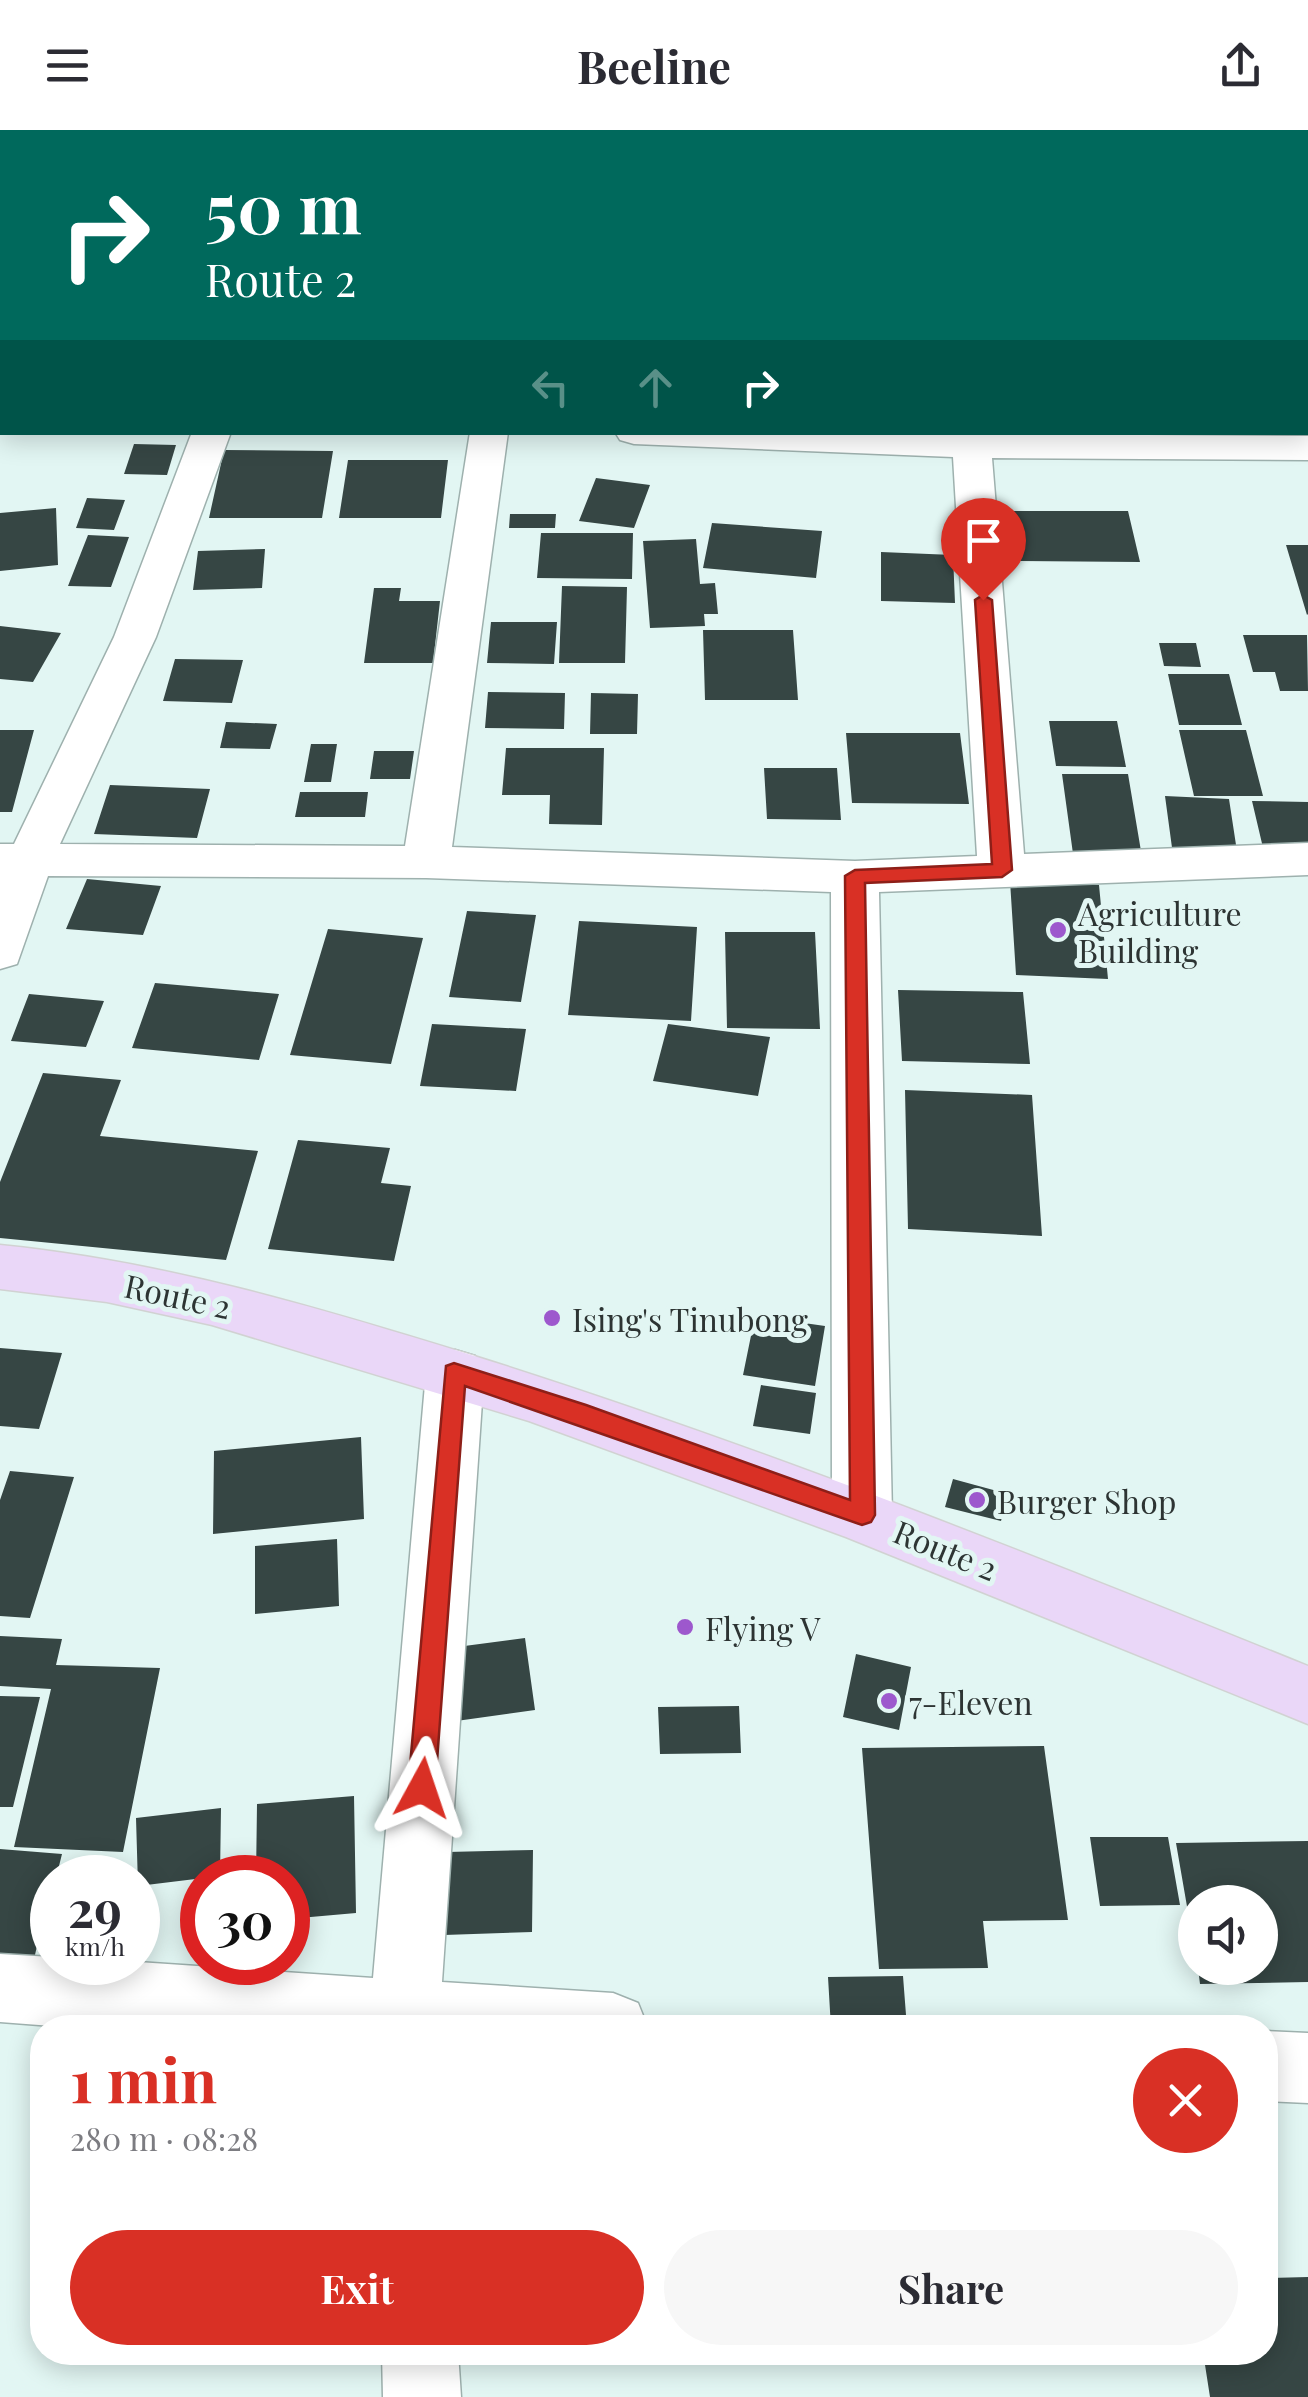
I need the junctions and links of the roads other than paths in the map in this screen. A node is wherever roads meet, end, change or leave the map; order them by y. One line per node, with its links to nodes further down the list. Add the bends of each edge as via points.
1 (211, 435): 7 (street, via 135,636)
2 (489, 435): 8 (street)
3 (779, 435): 4 (street)
4 (972, 439): 5 (street); 9 (street)
5 (1308, 448)
6 (1308, 859): 9 (street)
7 (14, 861): 8 (street); 11 (street)
8 (426, 862): 10 (street)
9 (1002, 870): 10 (street)
10 (855, 876): 14 (street)
11 (0, 952)
12 (0, 1267): 13 (highway, Route 2, via 70,1272 226,1303)
13 (454, 1373): 14 (highway, Route 2); 18 (street)
14 (862, 1515): 15 (highway, Route 2)
15 (1308, 1695)
16 (0, 1988): 17 (street)
17 (331, 2015)
18 (404, 2015)
19 (1278, 2067): 20 (street)
20 (1308, 2068)
21 (421, 2365): 22 (street)
22 (422, 2397)

